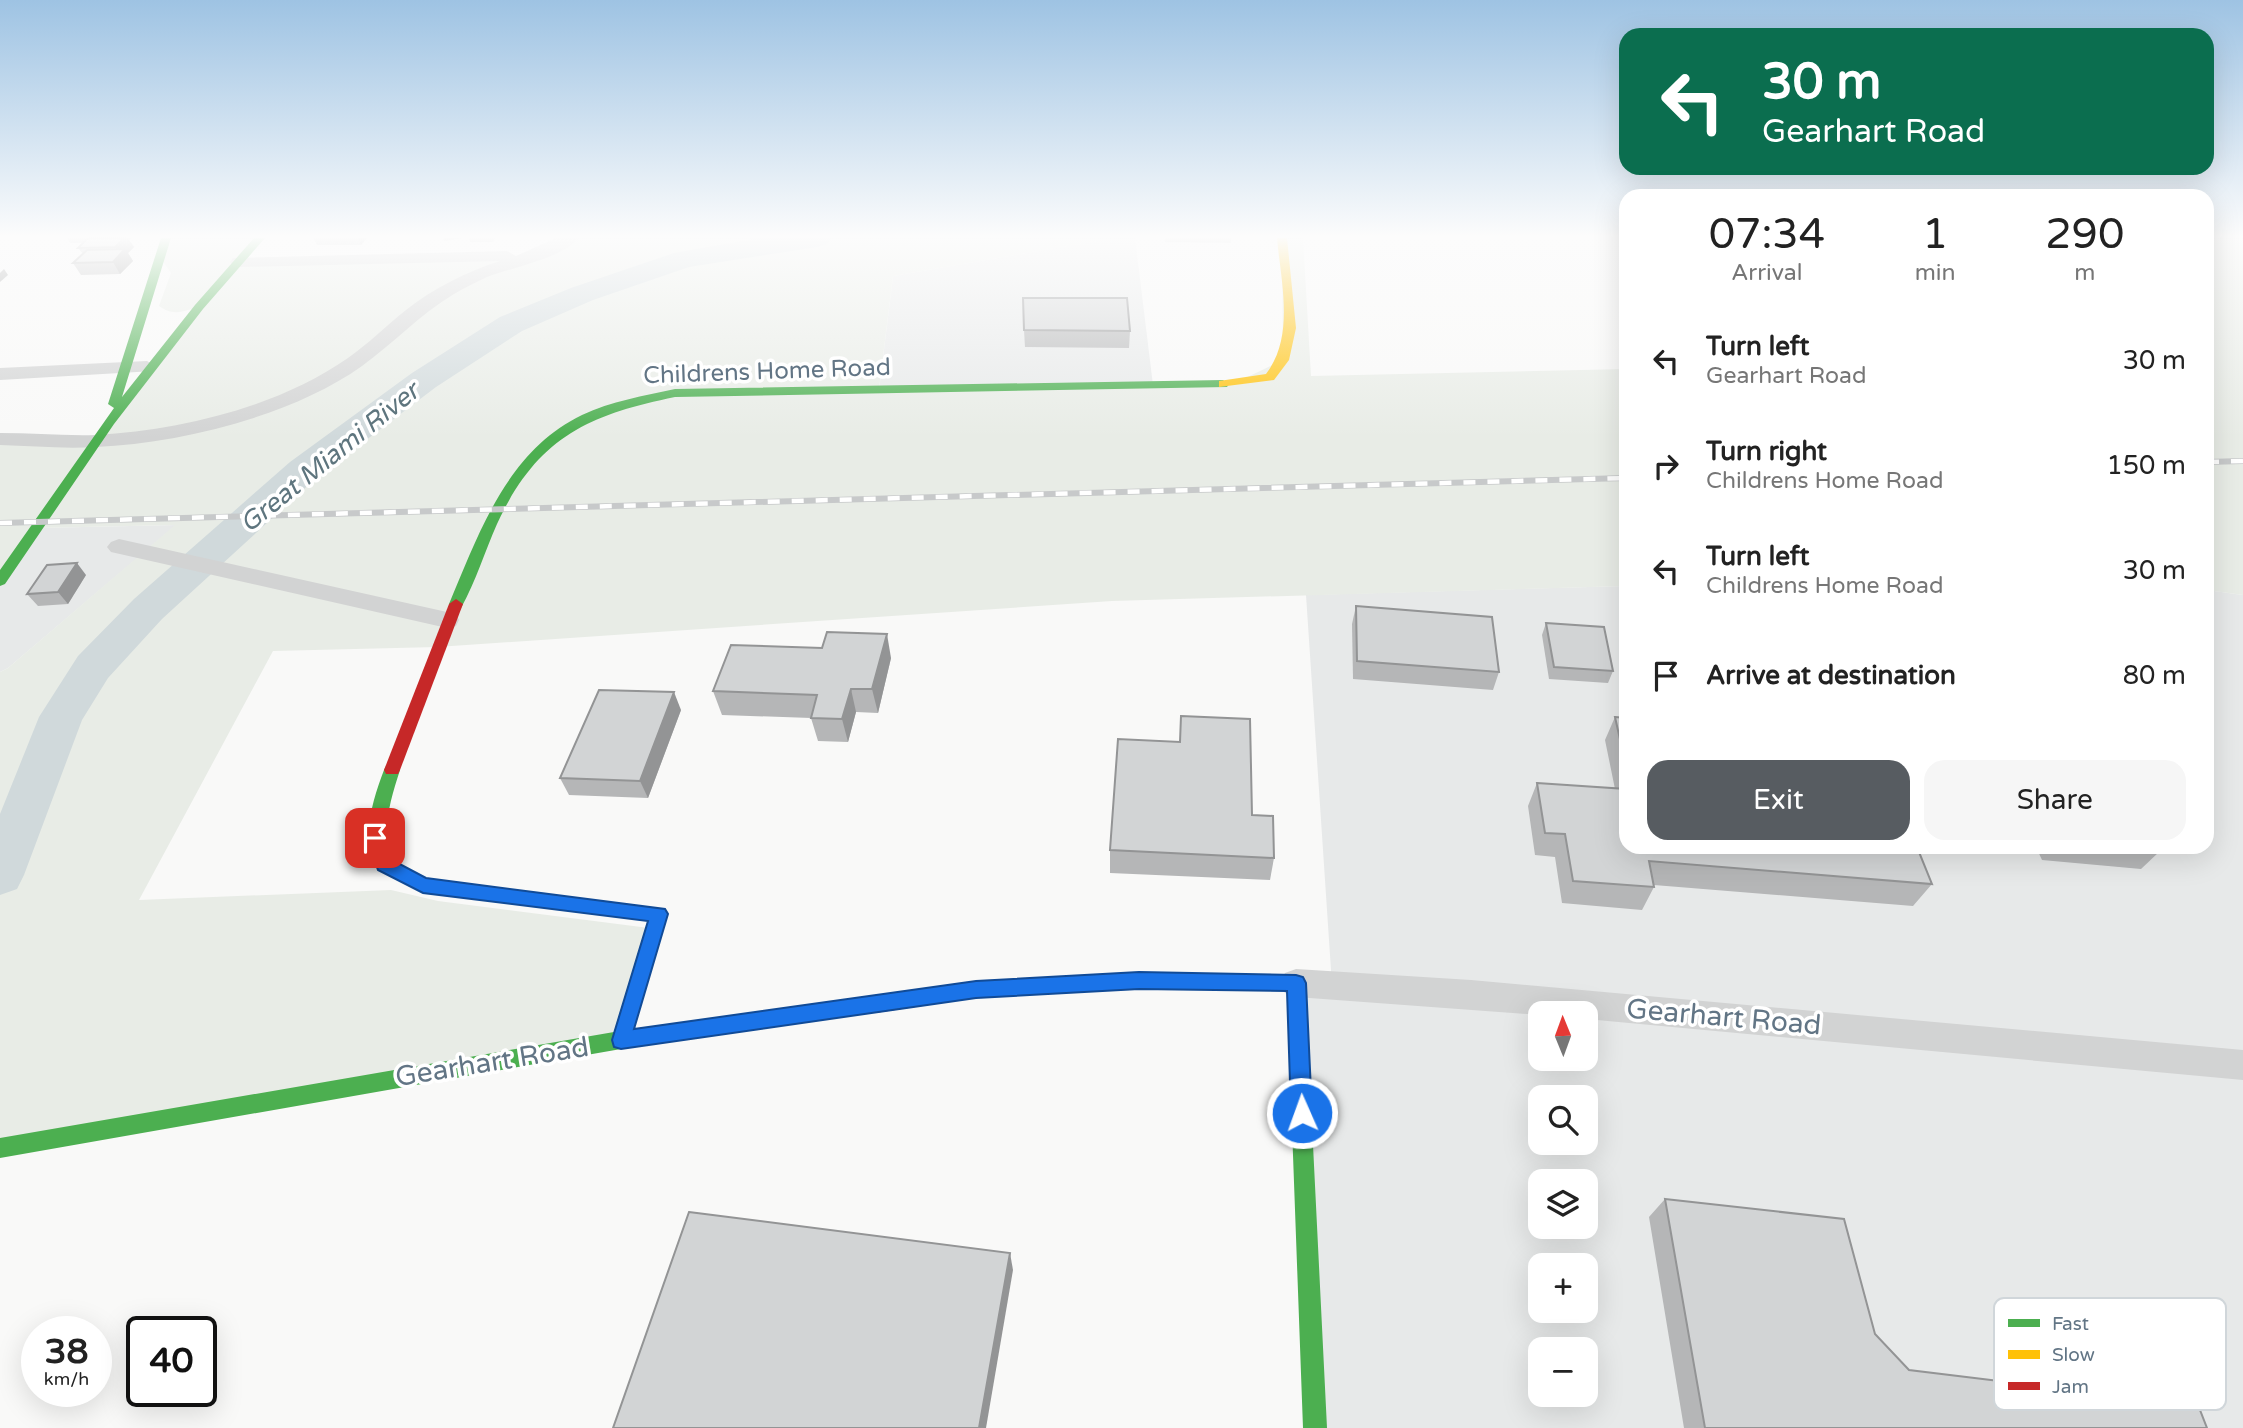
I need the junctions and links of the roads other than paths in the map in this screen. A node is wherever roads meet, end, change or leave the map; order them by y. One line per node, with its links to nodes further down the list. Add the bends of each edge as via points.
1 (145, 305): 6 (street)
2 (204, 305): 5 (street)
3 (426, 305): 10 (street, via 355,362 308,390 265,408 198,427)
4 (1288, 305): 13 (street, Childrens Home Road, via 1290,328 1283,360 1270,377 1233,384 675,393 600,408 570,423 522,470 496,514)
5 (153, 367): 6 (street); 8 (street)
6 (124, 368): 7 (street); 8 (street)
7 (0, 374)
8 (109, 422): 10 (street)
9 (0, 439): 10 (street)
10 (96, 441): 12 (street)
11 (119, 547): 13 (street)
12 (0, 581)
13 (447, 620): 15 (street, Childrens Home Road, via 387,783 375,838 384,864 423,886 659,914)
14 (1296, 983): 15 (street, Gearhart Road, via 1139,980 976,990); 16 (street, Gearhart Road, via 1471,994); 18 (street)
15 (621, 1040): 17 (street, Gearhart Road)
16 (2243, 1065)
17 (0, 1149)
18 (1315, 1428)

